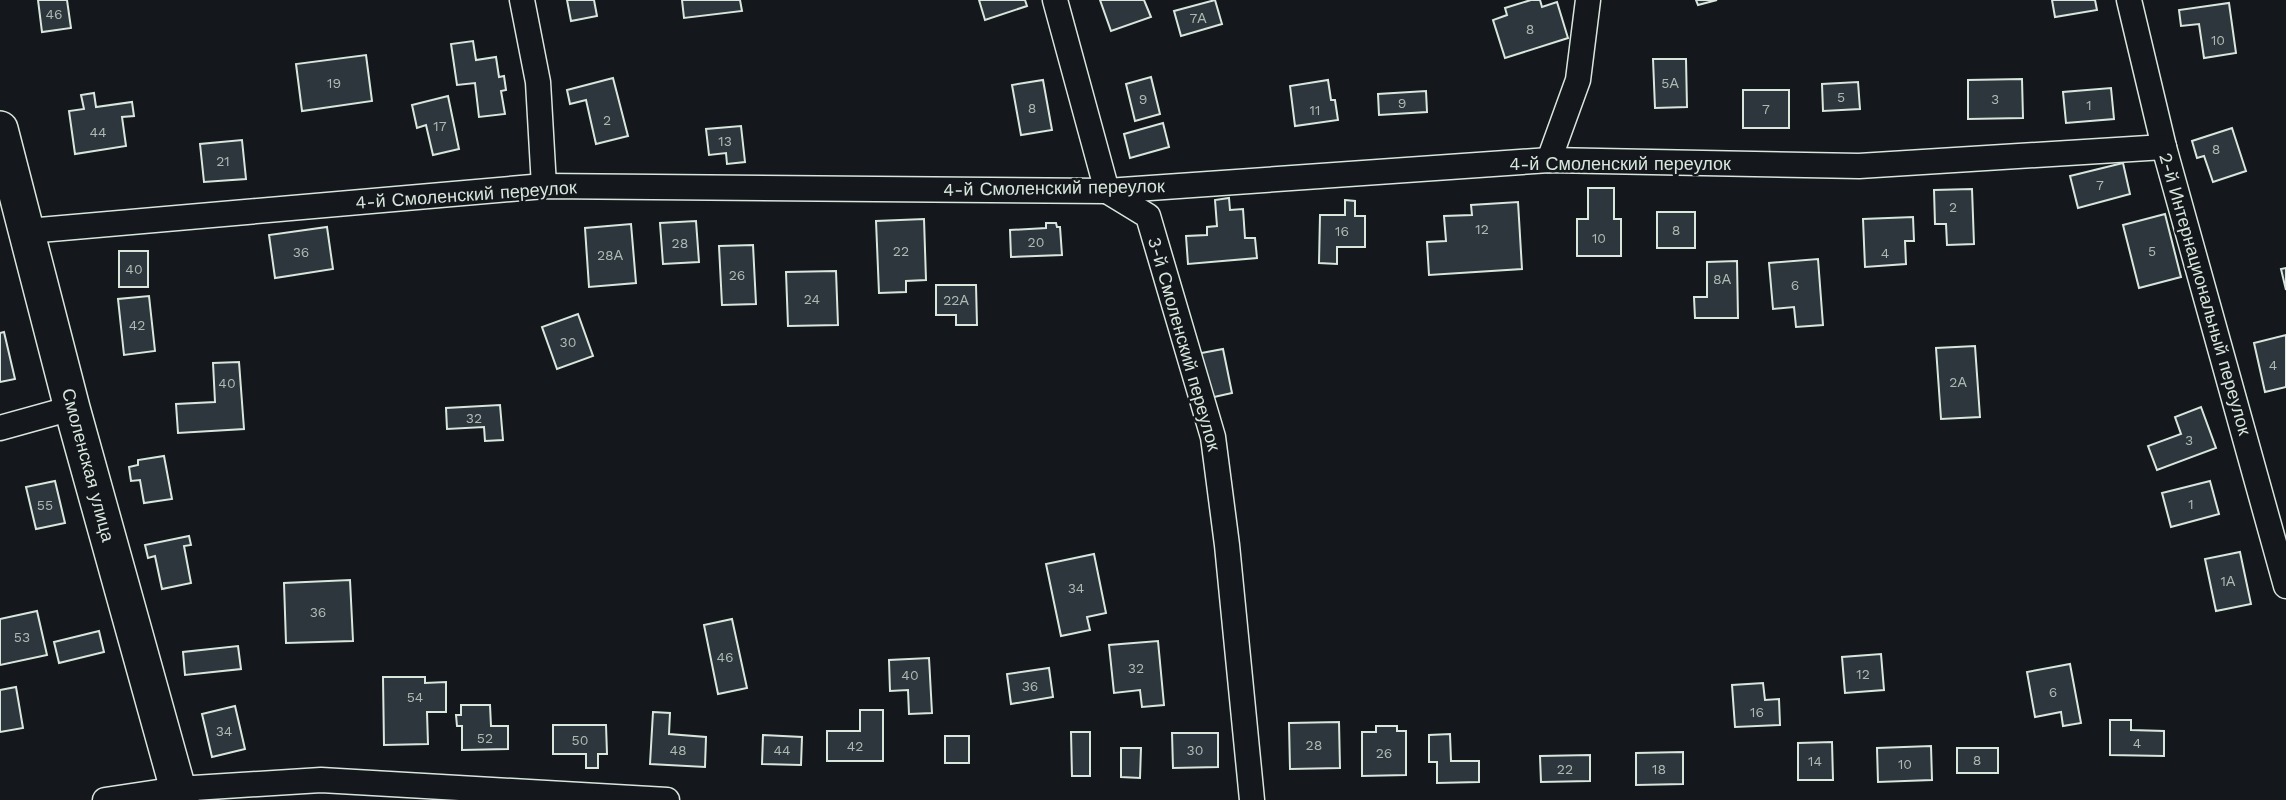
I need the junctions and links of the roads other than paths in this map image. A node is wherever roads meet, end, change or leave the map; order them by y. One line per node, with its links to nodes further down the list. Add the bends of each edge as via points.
1 (522, 0): 8 (street, via 538,82)
2 (1055, 0): 9 (street)
3 (1588, 0): 7 (street, via 1578,80)
4 (2129, 0): 6 (street, 2-й Интернациональный переулок)
5 (0, 129): 10 (street, Смоленская улица)
6 (2164, 147): 7 (street, 4-й Смоленский переулок, via 1859,166); 13 (street, 2-й Интернациональный переулок)
7 (1549, 160): 9 (street, 4-й Смоленский переулок)
8 (544, 186): 9 (street, 4-й Смоленский переулок); 10 (street, 4-й Смоленский переулок)
9 (1107, 191): 17 (street, 3-й Смоленский переулок, via 1148,216 1213,437)
10 (28, 231): 11 (street, Смоленская улица)
11 (72, 408): 12 (street); 14 (street, Смоленская улица)
12 (0, 428)
13 (2286, 586)
14 (179, 794): 15 (street); 16 (street, via 321,780)
15 (105, 800)
16 (667, 800)
17 (1252, 800)

